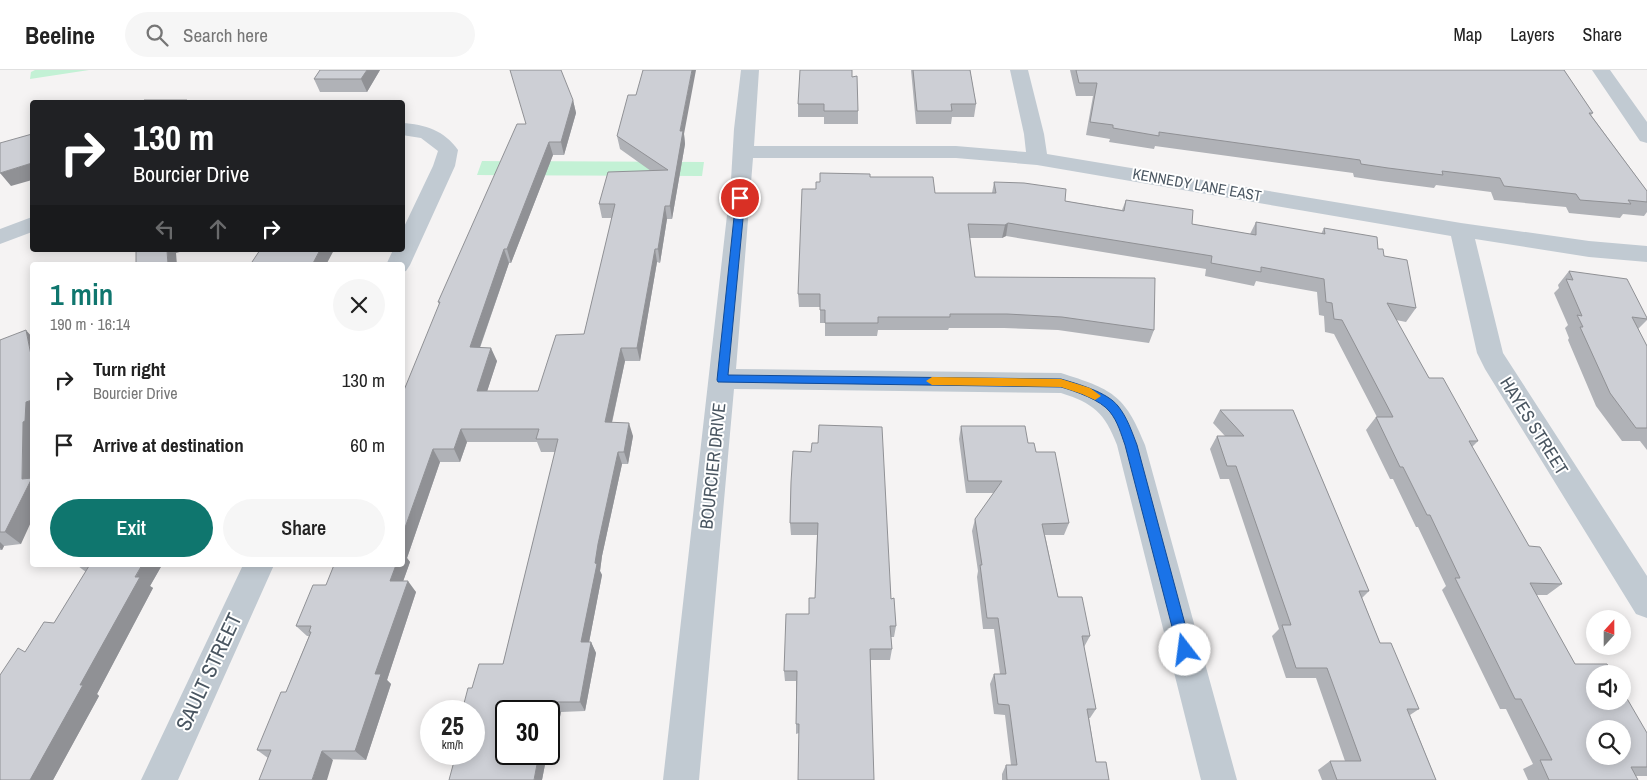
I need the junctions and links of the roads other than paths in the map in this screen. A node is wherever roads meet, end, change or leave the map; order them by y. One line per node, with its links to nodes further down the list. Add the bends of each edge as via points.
1 (750, 70): 6 (street, BOURCIER DRIVE)
2 (1019, 70): 7 (street)
3 (1601, 70): 5 (street)
4 (405, 129): 11 (street, via 423,131 440,138 448,150 444,166)
5 (1647, 137)
6 (743, 152): 7 (street, KENNEDY LANE EAST, via 956,152); 13 (street, BOURCIER DRIVE)
7 (1037, 158): 9 (street, KENNEDY LANE EAST)
8 (30, 225): 10 (street)
9 (1461, 230): 12 (street, KENNEDY LANE EAST, via 1589,250); 15 (street, HAYES STREET, via 1490,353)
10 (0, 236)
11 (405, 250)
12 (1647, 254)
13 (722, 380): 17 (street, BOURCIER DRIVE); 18 (street, via 1061,383 1086,391 1114,407 1131,445)
14 (258, 567): 16 (street, SAULT STREET)
15 (1647, 604)
16 (159, 780)
17 (681, 780)
18 (1219, 780)

